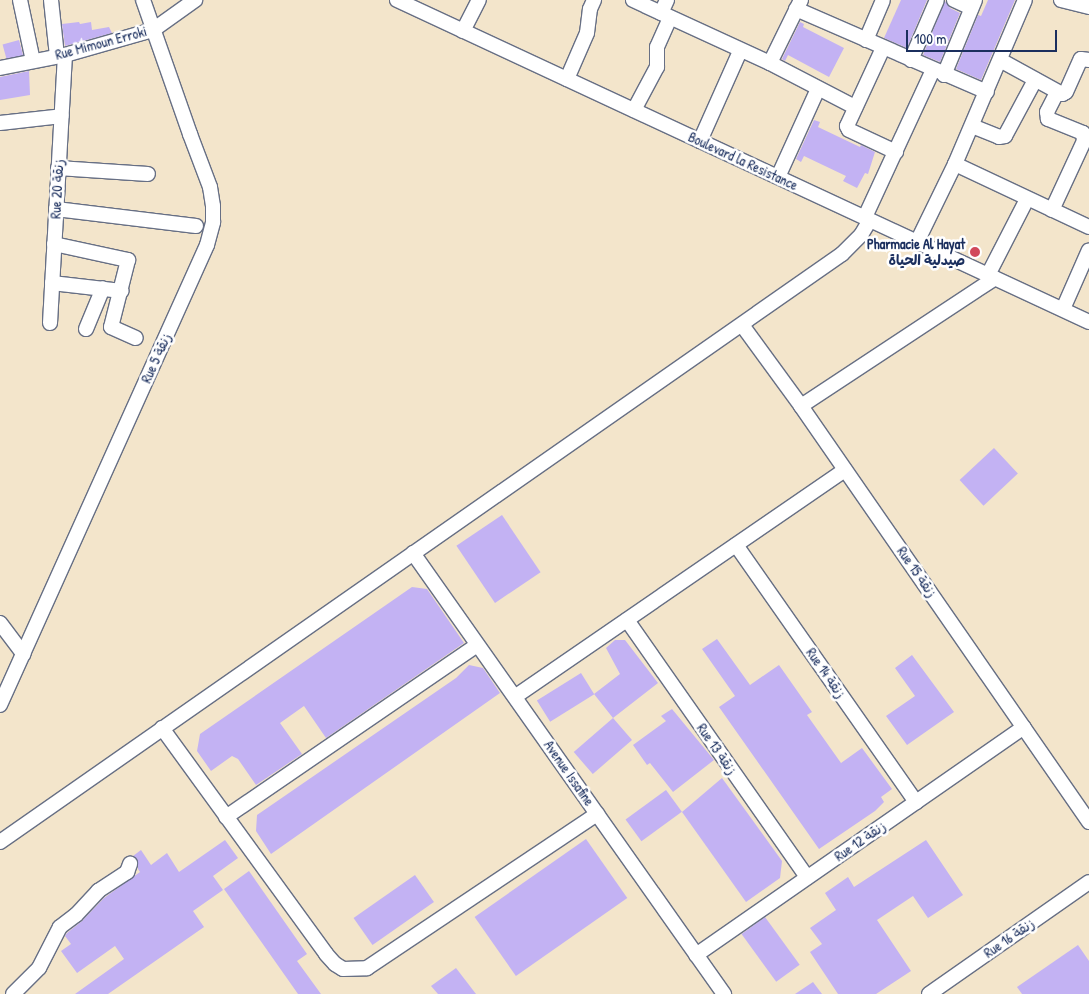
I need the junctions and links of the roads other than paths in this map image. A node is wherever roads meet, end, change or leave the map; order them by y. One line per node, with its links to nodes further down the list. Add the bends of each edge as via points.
1 (20, 0): 28 (street)
2 (51, 0): 24 (street, Rue 20 زنقة)
3 (143, 0): 19 (street, Rue 5 زنقة)
4 (195, 0): 19 (street, Rue Mimoun Erroki)
5 (397, 0): 20 (street, Boulevard la Resistance)
6 (479, 0): 20 (street)
7 (594, 0): 32 (street, via 587,33)
8 (633, 0): 18 (street)
9 (667, 0): 18 (street)
10 (883, 0): 21 (street)
11 (937, 0): 25 (street)
12 (954, 0): 16 (street)
13 (1025, 0): 26 (street)
14 (1061, 0): 17 (street)
15 (798, 4): 21 (street); 29 (street)
16 (973, 4): 31 (street)
17 (1089, 7)
18 (665, 16): 23 (street); 38 (street, via 657,47 657,67)
19 (153, 30): 24 (street, Rue Mimoun Erroki); 74 (street, Rue 5 زنقة, via 210,187 213,222 207,245)
20 (463, 31): 32 (street, Boulevard la Resistance)
21 (866, 40): 22 (street)
22 (883, 48): 25 (street); 37 (street)
23 (740, 51): 29 (street); 42 (street)
24 (61, 56): 28 (street, Rue Mimoun Erroki); 39 (street, Rue 20 زنقة)
25 (911, 60): 31 (street)
26 (1000, 60): 33 (street); 35 (street)
27 (1089, 60): 36 (street, via 1081,59 1066,92)
28 (33, 61): 30 (street, Rue Mimoun Erroki)
29 (770, 63): 34 (street)
30 (1, 64)
31 (938, 72): 35 (street); 43 (street)
32 (567, 79): 38 (street, Boulevard la Resistance)
33 (1034, 80): 36 (street); 41 (street, via 1005,136 999,137)
34 (818, 89): 37 (street); 47 (street)
35 (987, 92): 41 (street)
36 (1057, 92): 50 (street, via 1047,112 1048,119 1083,133 1084,141)
37 (855, 107): 43 (street, via 848,128)
38 (634, 110): 42 (street, Boulevard la Resistance)
39 (62, 116): 40 (street); 45 (street, Rue 20 زنقة)
40 (0, 123)
41 (972, 126): 44 (street)
42 (700, 141): 47 (street, Boulevard la Resistance)
43 (896, 152): 51 (street)
44 (956, 164): 48 (street); 54 (street)
45 (58, 168): 46 (street); 49 (street, Rue 20 زنقة)
46 (148, 174)
47 (778, 177): 51 (street, Boulevard la Resistance)
48 (1026, 199): 50 (street); 57 (street)
49 (56, 209): 52 (street); 55 (street, Rue 20 زنقة)
50 (1052, 210): 53 (street)
51 (867, 219): 54 (street, Boulevard la Resistance); 64 (street, via 861,235 842,254)
52 (196, 226)
53 (1089, 227)
54 (916, 242): 57 (street, Boulevard la Resistance)
55 (54, 244): 58 (street, Rue 20 زنقة); 60 (street, via 128,260)
56 (1089, 250): 61 (street)
57 (992, 276): 61 (street, Boulevard la Resistance); 67 (street)
58 (52, 283): 59 (street); 63 (street, Rue 20 زنقة)
59 (103, 288): 60 (street); 65 (street)
60 (122, 291): 66 (street, via 111,328)
61 (1062, 309): 62 (street, Boulevard la Resistance)
62 (1089, 322)
63 (50, 323)
64 (742, 325): 67 (street, Rue 15 زنقة); 70 (street)
65 (86, 329)
66 (136, 338)
67 (802, 406): 68 (street, Rue 15 زنقة)
68 (845, 470): 69 (street); 77 (street, Rue 15 زنقة)
69 (736, 545): 71 (street); 79 (street, Rue 14 زنقة)
70 (413, 553): 73 (street, Avenue Issafine); 78 (street)
71 (627, 620): 75 (street); 85 (street, Rue 13 زنقة)
72 (0, 623): 74 (street)
73 (477, 645): 75 (street, Avenue Issafine); 81 (street)
74 (24, 654): 76 (street, Rue 5 زنقة)
75 (516, 696): 80 (street, Avenue Issafine)
76 (0, 705)
77 (1024, 726): 79 (street, Rue 12 زنقة); 82 (street, Rue 15 زنقة)
78 (162, 728): 81 (street); 83 (street)
79 (916, 802): 85 (street, Rue 12 زنقة)
80 (597, 814): 81 (street, via 367,968 354,970 335,964 326,954); 87 (street, Avenue Issafine)
81 (226, 817)
82 (1089, 822)
83 (0, 842)
84 (130, 864): 88 (street, via 127,872 98,891 76,915 60,926 40,968)
85 (807, 877): 87 (street, Rue 12 زنقة)
86 (1089, 882): 90 (street, Rue 16 زنقة)
87 (696, 955): 89 (street, Avenue Issafine)
88 (13, 994)
89 (724, 994)
90 (929, 994)

